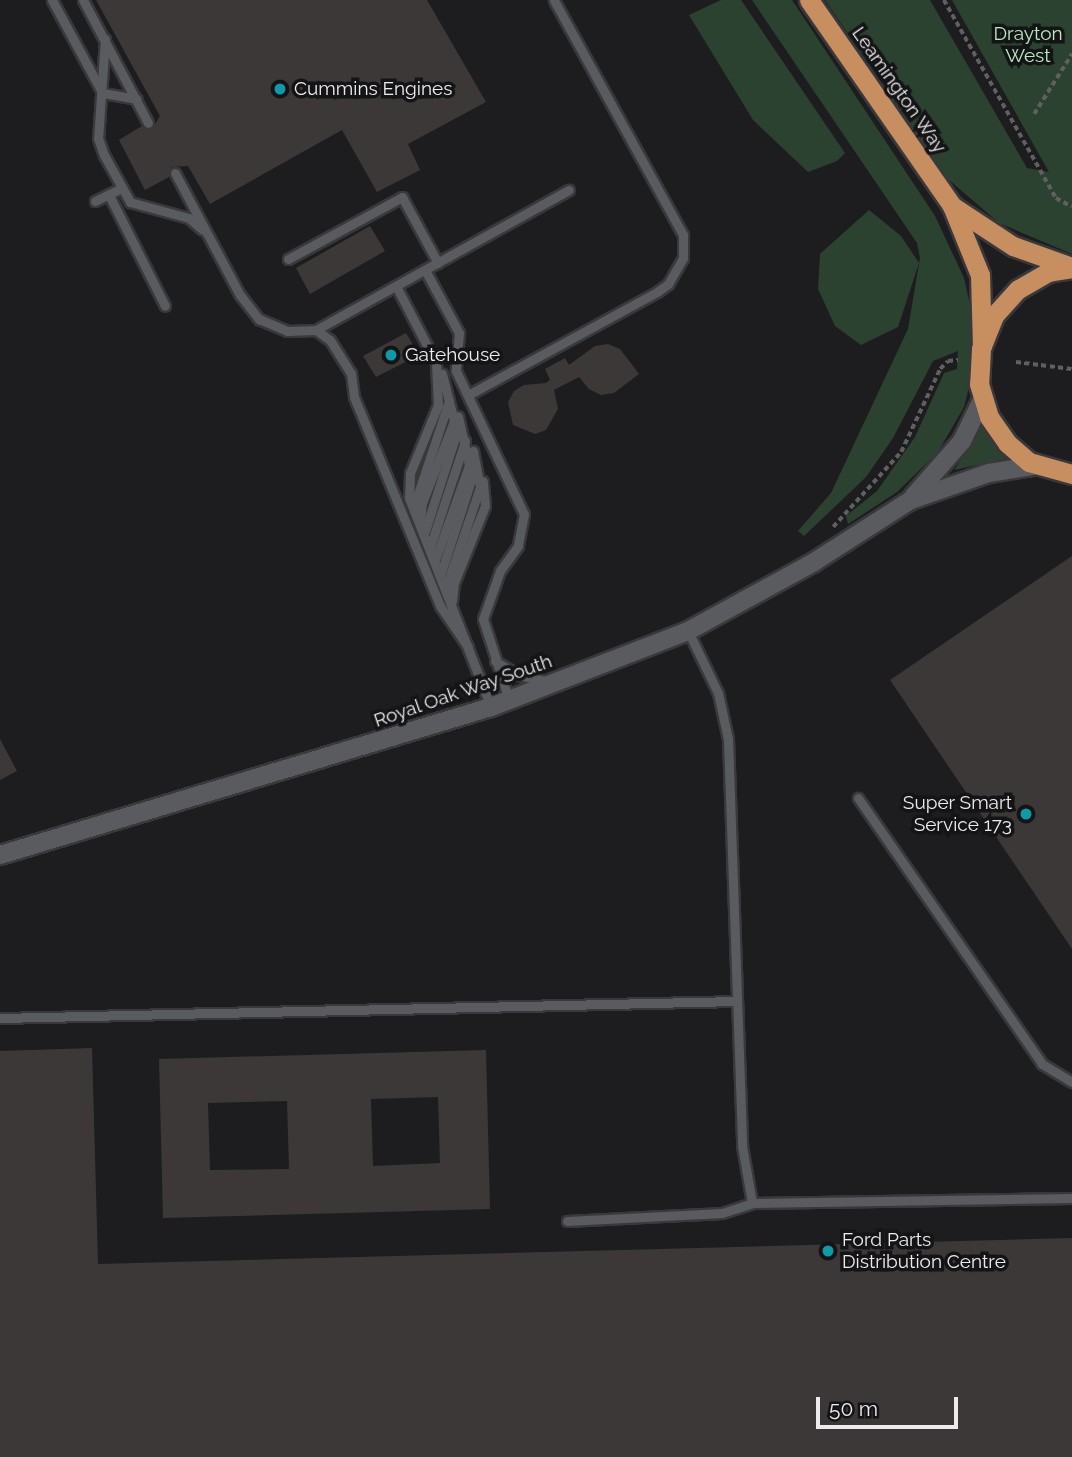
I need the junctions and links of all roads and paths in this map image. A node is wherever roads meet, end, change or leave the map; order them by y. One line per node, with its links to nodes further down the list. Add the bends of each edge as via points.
1 (52, 0): 8 (lane)
2 (83, 0): 6 (lane)
3 (554, 0): 34 (lane, via 683,235 682,258 668,284 657,292)
4 (809, 0): 17 (highway, Leamington Way)
5 (944, 0): 18 (path, via 1056,198)
6 (104, 39): 8 (lane); 9 (lane)
7 (1072, 54): 10 (path)
8 (103, 93): 9 (lane); 13 (lane, via 98,138)
9 (136, 99): 11 (lane)
10 (1034, 114)
11 (149, 123)
12 (175, 173): 19 (lane)
13 (121, 188): 15 (lane); 19 (lane, via 138,208 189,218)
14 (569, 190): 21 (lane)
15 (109, 195): 16 (lane); 25 (lane)
16 (95, 201)
17 (952, 206): 22 (highway, Leamington Way, via 1013,246); 27 (highway, Leamington Way, via 980,275)
18 (1072, 207)
19 (212, 243): 26 (lane, via 240,295 259,319 286,331)
20 (288, 259): 21 (lane, via 402,197)
21 (438, 263): 23 (lane)
22 (1072, 268): 27 (highway, via 1048,272 1018,289 994,316)
23 (425, 270): 24 (lane); 34 (lane, via 459,333 456,371)
24 (396, 286): 26 (lane); 30 (lane)
25 (165, 306)
26 (316, 330): 54 (lane, via 330,340 351,373 354,397 440,606)
27 (982, 346): 35 (highway, via 979,384)
28 (958, 360): 48 (path, via 948,361 940,369 901,452 825,537)
29 (1016, 362): 31 (path)
30 (436, 363): 32 (lane); 44 (lane, via 438,405 407,486)
31 (1072, 369)
32 (442, 374): 33 (lane); 44 (lane, via 449,407 415,496)
33 (448, 390): 36 (lane); 45 (lane, via 453,425 422,503)
34 (467, 395): 55 (lane, via 524,514 518,546 500,571 483,619)
35 (983, 398): 41 (highway, via 989,417 1007,443); 43 (street, Royal Oak Way South, via 962,441)
36 (453, 403): 37 (lane); 46 (lane, via 459,434 427,517)
37 (458, 416): 38 (lane); 47 (lane, via 465,447 431,536)
38 (464, 429): 39 (lane); 49 (lane, via 469,465 438,543)
39 (469, 443): 40 (lane); 50 (lane, via 475,473 443,556)
40 (474, 457): 51 (lane, via 481,487 447,576); 52 (lane, via 486,501 452,589)
41 (1038, 465): 42 (highway); 43 (street, Royal Oak Way South, via 989,473)
42 (1072, 474)
43 (911, 500): 48 (street, Royal Oak Way South)
44 (416, 515): 45 (lane)
45 (421, 528): 46 (lane)
46 (426, 542): 47 (lane)
47 (432, 555): 49 (lane)
48 (814, 562): 53 (street, Royal Oak Way South)
49 (437, 568): 50 (lane)
50 (442, 581): 51 (lane)
51 (448, 595): 52 (lane)
52 (453, 608): 54 (lane)
53 (688, 631): 56 (street, Royal Oak Way South); 61 (lane, via 718,693 727,739)
54 (468, 647): 58 (lane)
55 (494, 660): 56 (lane, via 517,675); 57 (lane)
56 (559, 680): 57 (street, Royal Oak Way South)
57 (509, 700): 58 (street, Royal Oak Way South)
58 (491, 707): 60 (street, Royal Oak Way South)
59 (858, 798): 63 (lane, via 1042,1064)
60 (0, 855)
61 (737, 1000): 62 (lane); 65 (lane, via 742,1146)
62 (0, 1018)
63 (1072, 1082)
64 (1072, 1198): 65 (lane)
65 (752, 1203): 66 (lane, via 722,1213)
66 (567, 1221)

